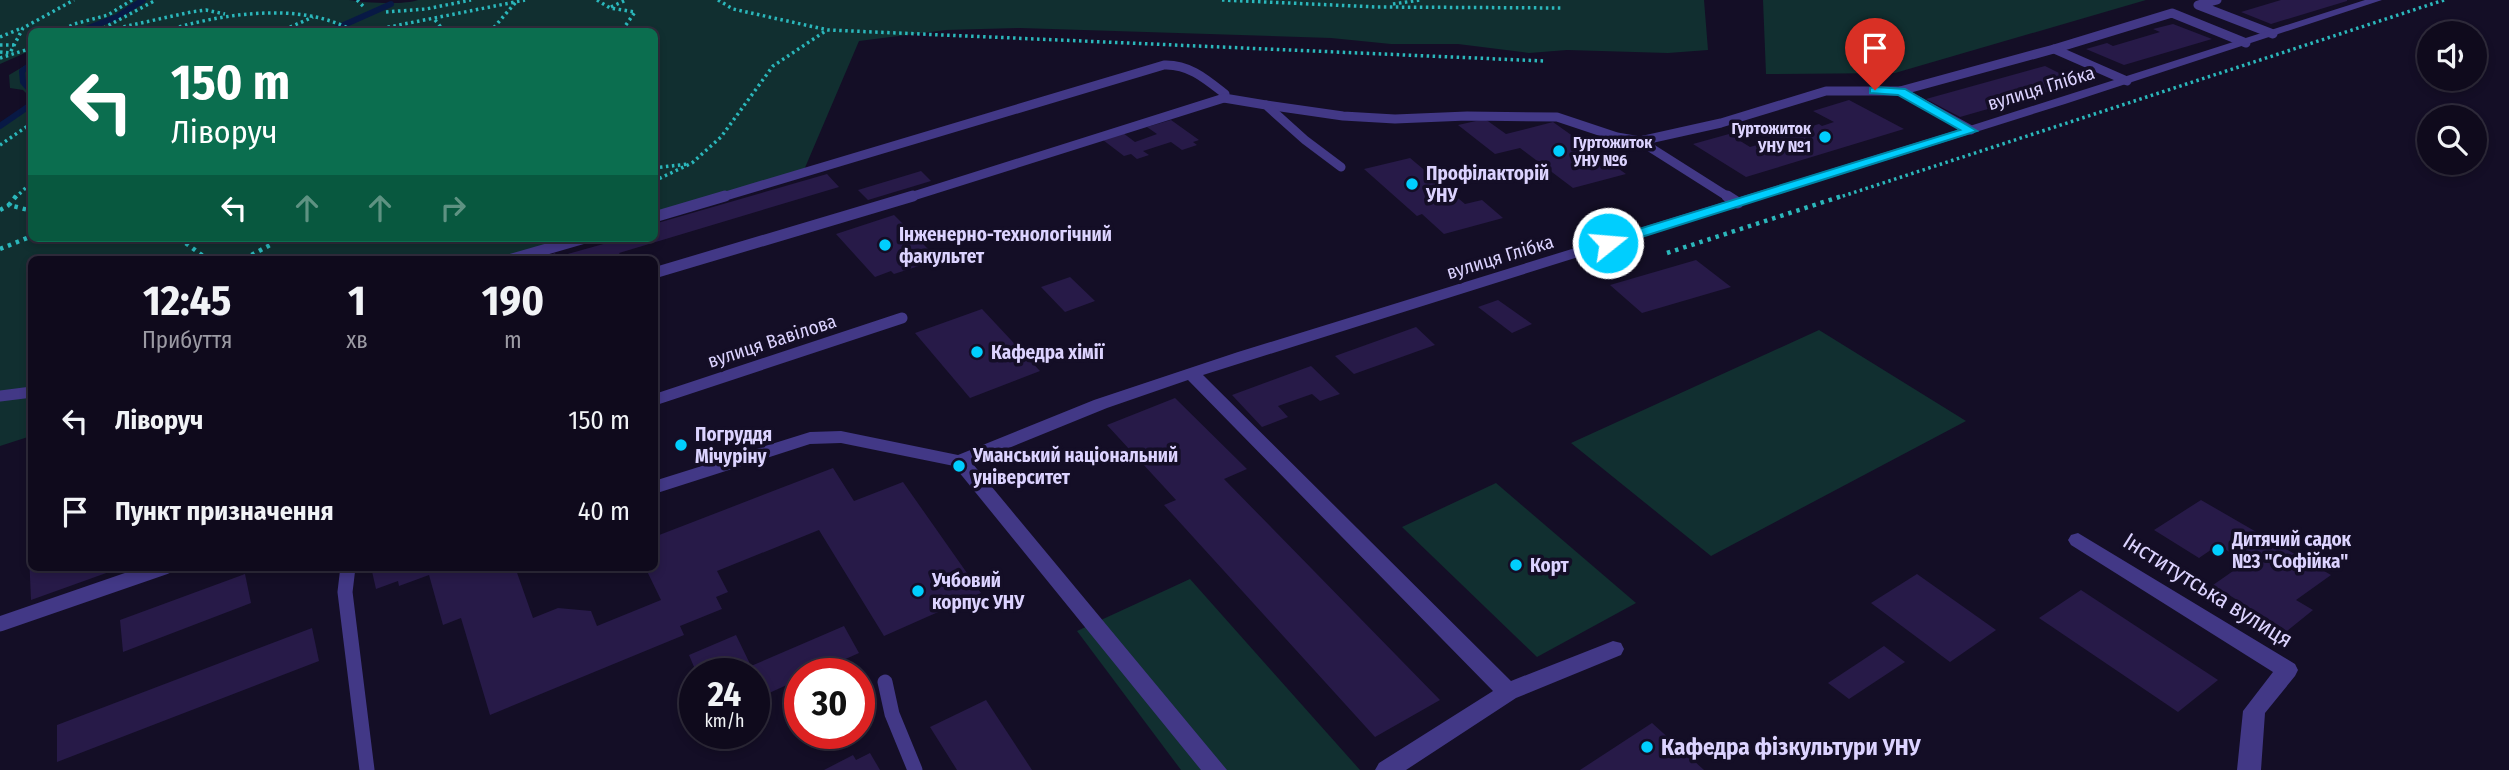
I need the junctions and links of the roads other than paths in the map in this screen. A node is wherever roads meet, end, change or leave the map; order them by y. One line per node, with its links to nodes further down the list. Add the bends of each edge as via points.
1 (2217, 0): 3 (lane, via 2198,5)
2 (2371, 1): 3 (street, вулиця Глібка)
3 (2273, 34): 4 (street, вулиця Глібка)
4 (2246, 43): 5 (lane, via 2172,13); 6 (street, вулиця Глібка)
5 (2054, 49): 6 (lane); 7 (lane)
6 (2127, 81): 10 (street, вулиця Глібка)
7 (1900, 91): 10 (lane); 11 (lane, via 1826,91 1721,123)
8 (1224, 98): 9 (lane); 14 (lane, via 1225,94 1189,68 1164,65); 17 (lane)
9 (1266, 105): 11 (lane, via 1395,119 1557,117); 12 (lane)
10 (1970, 131): 13 (street, вулиця Глібка)
11 (1640, 141): 13 (lane)
12 (1341, 167)
13 (1738, 203): 19 (street, вулиця Глібка)
14 (658, 216)
15 (571, 242): 16 (lane)
16 (522, 256)
17 (658, 272)
18 (902, 318): 22 (lane, вулиця Вавілова)
19 (1191, 373): 23 (street, вулиця Глібка, via 1034,428); 31 (street)
20 (28, 392): 21 (lane)
21 (0, 396)
22 (658, 399)
23 (960, 461): 24 (street, via 841,437 810,438); 34 (street)
24 (658, 487)
25 (2078, 540): 36 (street, Інститутська вулиця, via 2287,670 2253,711)
26 (153, 571): 28 (lane)
27 (348, 571): 32 (lane, via 345,592)
28 (0, 624)
29 (1613, 649): 31 (street)
30 (885, 682): 33 (lane, via 889,707)
31 (1508, 692): 35 (street)
32 (367, 770)
33 (915, 770)
34 (1215, 770)
35 (1387, 770)
36 (2249, 770)

